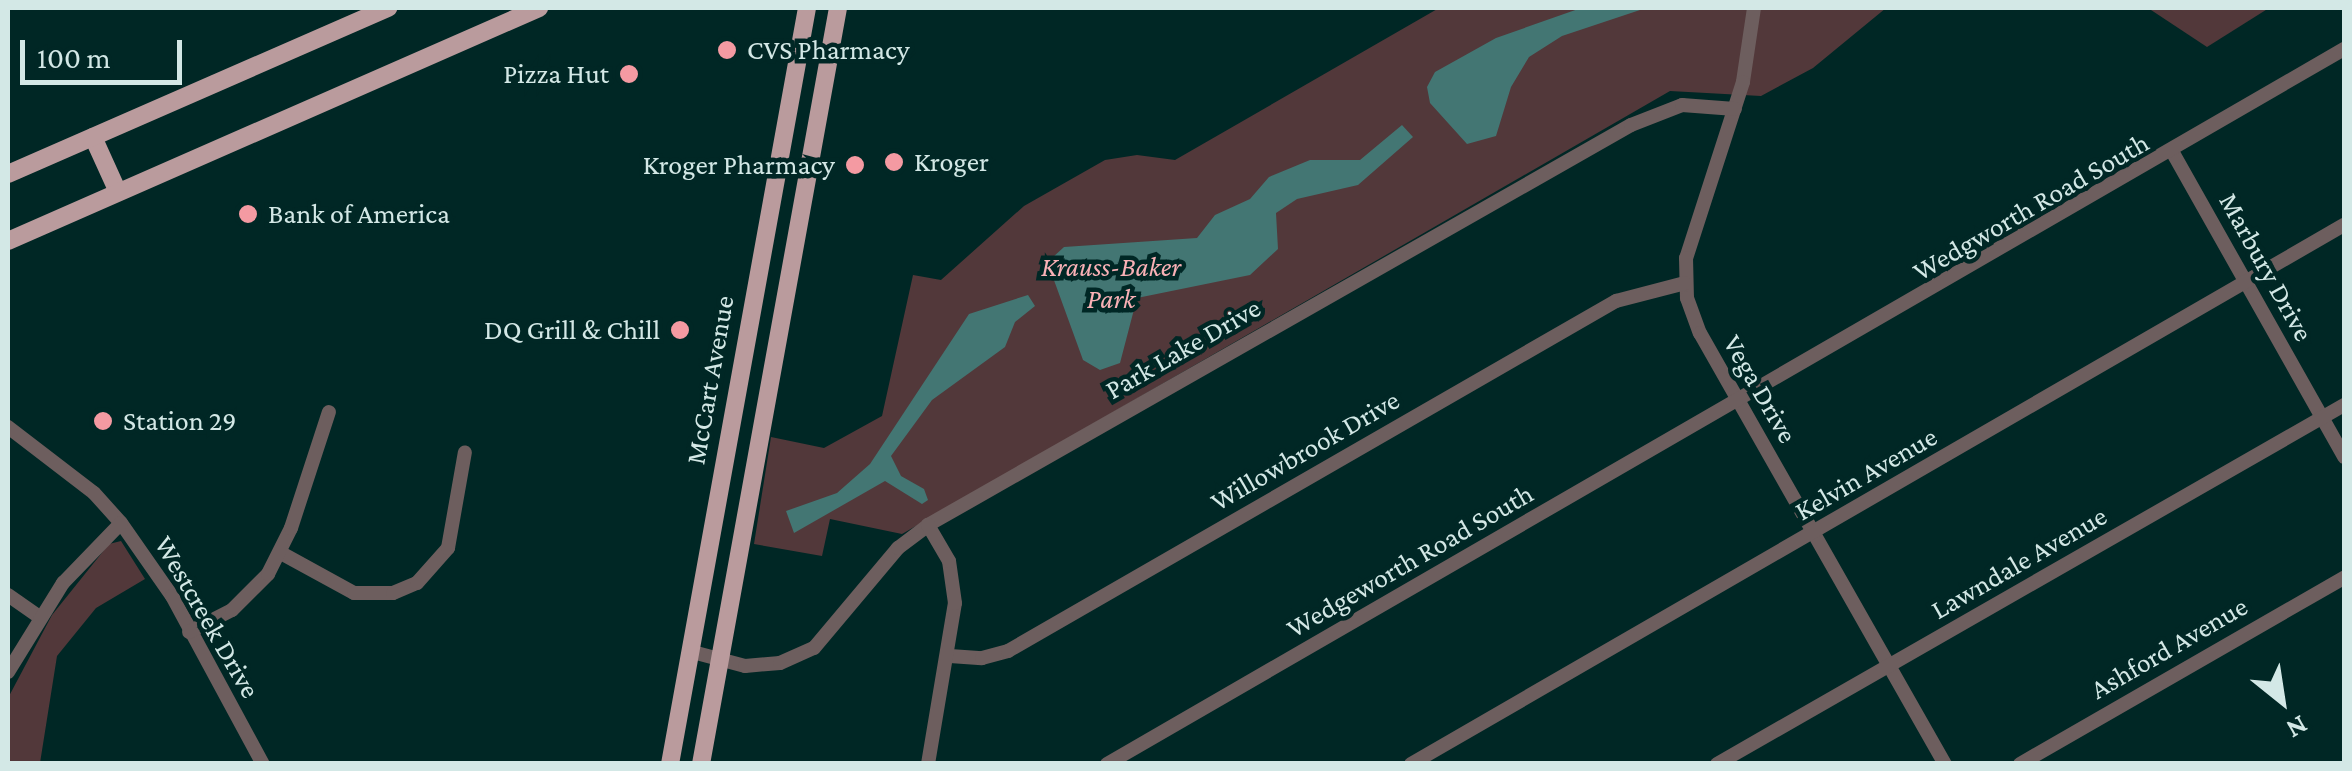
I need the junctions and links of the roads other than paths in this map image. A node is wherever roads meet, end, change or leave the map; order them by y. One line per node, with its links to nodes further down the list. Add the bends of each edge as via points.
1 (388, 8): 10 (main road)
2 (539, 8): 13 (main road)
3 (807, 8): 7 (main road, McCart Avenue)
4 (838, 8): 8 (main road)
5 (1754, 8): 9 (street, Vega Drive)
6 (2344, 49): 11 (street, Wedgworth Road South)
7 (790, 98): 8 (main road); 18 (main road, McCart Avenue)
8 (821, 106): 19 (main road)
9 (1735, 109): 16 (street, Vega Drive, via 1694,227); 28 (street, Park Lake Drive, via 1682,106 1631,125)
10 (93, 138): 12 (main road); 13 (main road)
11 (2173, 153): 17 (street, Marbury Drive); 20 (street, Wedgworth Road South)
12 (8, 174)
13 (118, 192): 15 (main road)
14 (2344, 225): 17 (street, Kelvin Avenue)
15 (8, 241)
16 (1686, 283): 20 (street, Vega Drive, via 1695,322); 36 (street, Willowbrook Drive, via 1616,301 1008,651)
17 (2246, 284): 23 (street, Marbury Drive); 29 (street, Kelvin Avenue)
18 (749, 316): 19 (main road); 35 (main road, McCart Avenue)
19 (780, 326): 37 (main road)
20 (1738, 402): 29 (street, Vega Drive); 44 (street, Wedgeworth Road South)
21 (2344, 405): 23 (street, Lawndale Avenue)
22 (329, 412): 30 (street)
23 (2322, 418): 26 (street, Marbury Drive); 38 (street, Lawndale Avenue)
24 (8, 427): 27 (street, Westcreek Drive, via 94,493)
25 (465, 452): 30 (street, via 448,548 417,583 393,594 354,593)
26 (2344, 458)
27 (120, 523): 33 (street); 34 (street, Westcreek Drive)
28 (928, 524): 36 (street, via 953,573); 37 (street, Park Lake Drive, via 898,548 814,648 770,664)
29 (1814, 533): 38 (street, Vega Drive); 45 (street, Kelvin Avenue)
30 (281, 554): 34 (street, via 253,592)
31 (2344, 578): 48 (street, Ashford Avenue)
32 (8, 595): 33 (street)
33 (39, 617): 39 (street)
34 (190, 632): 40 (street, Westcreek Drive)
35 (689, 650): 37 (street, Park Lake Drive); 41 (main road, McCart Avenue)
36 (950, 656): 43 (street)
37 (719, 660): 42 (main road)
38 (1890, 666): 46 (street, Lawndale Avenue); 47 (street, Vega Drive)
39 (8, 672)
40 (263, 764)
41 (670, 764)
42 (701, 764)
43 (928, 764)
44 (1107, 764)
45 (1411, 764)
46 (1717, 764)
47 (1945, 764)
48 (2020, 764)

